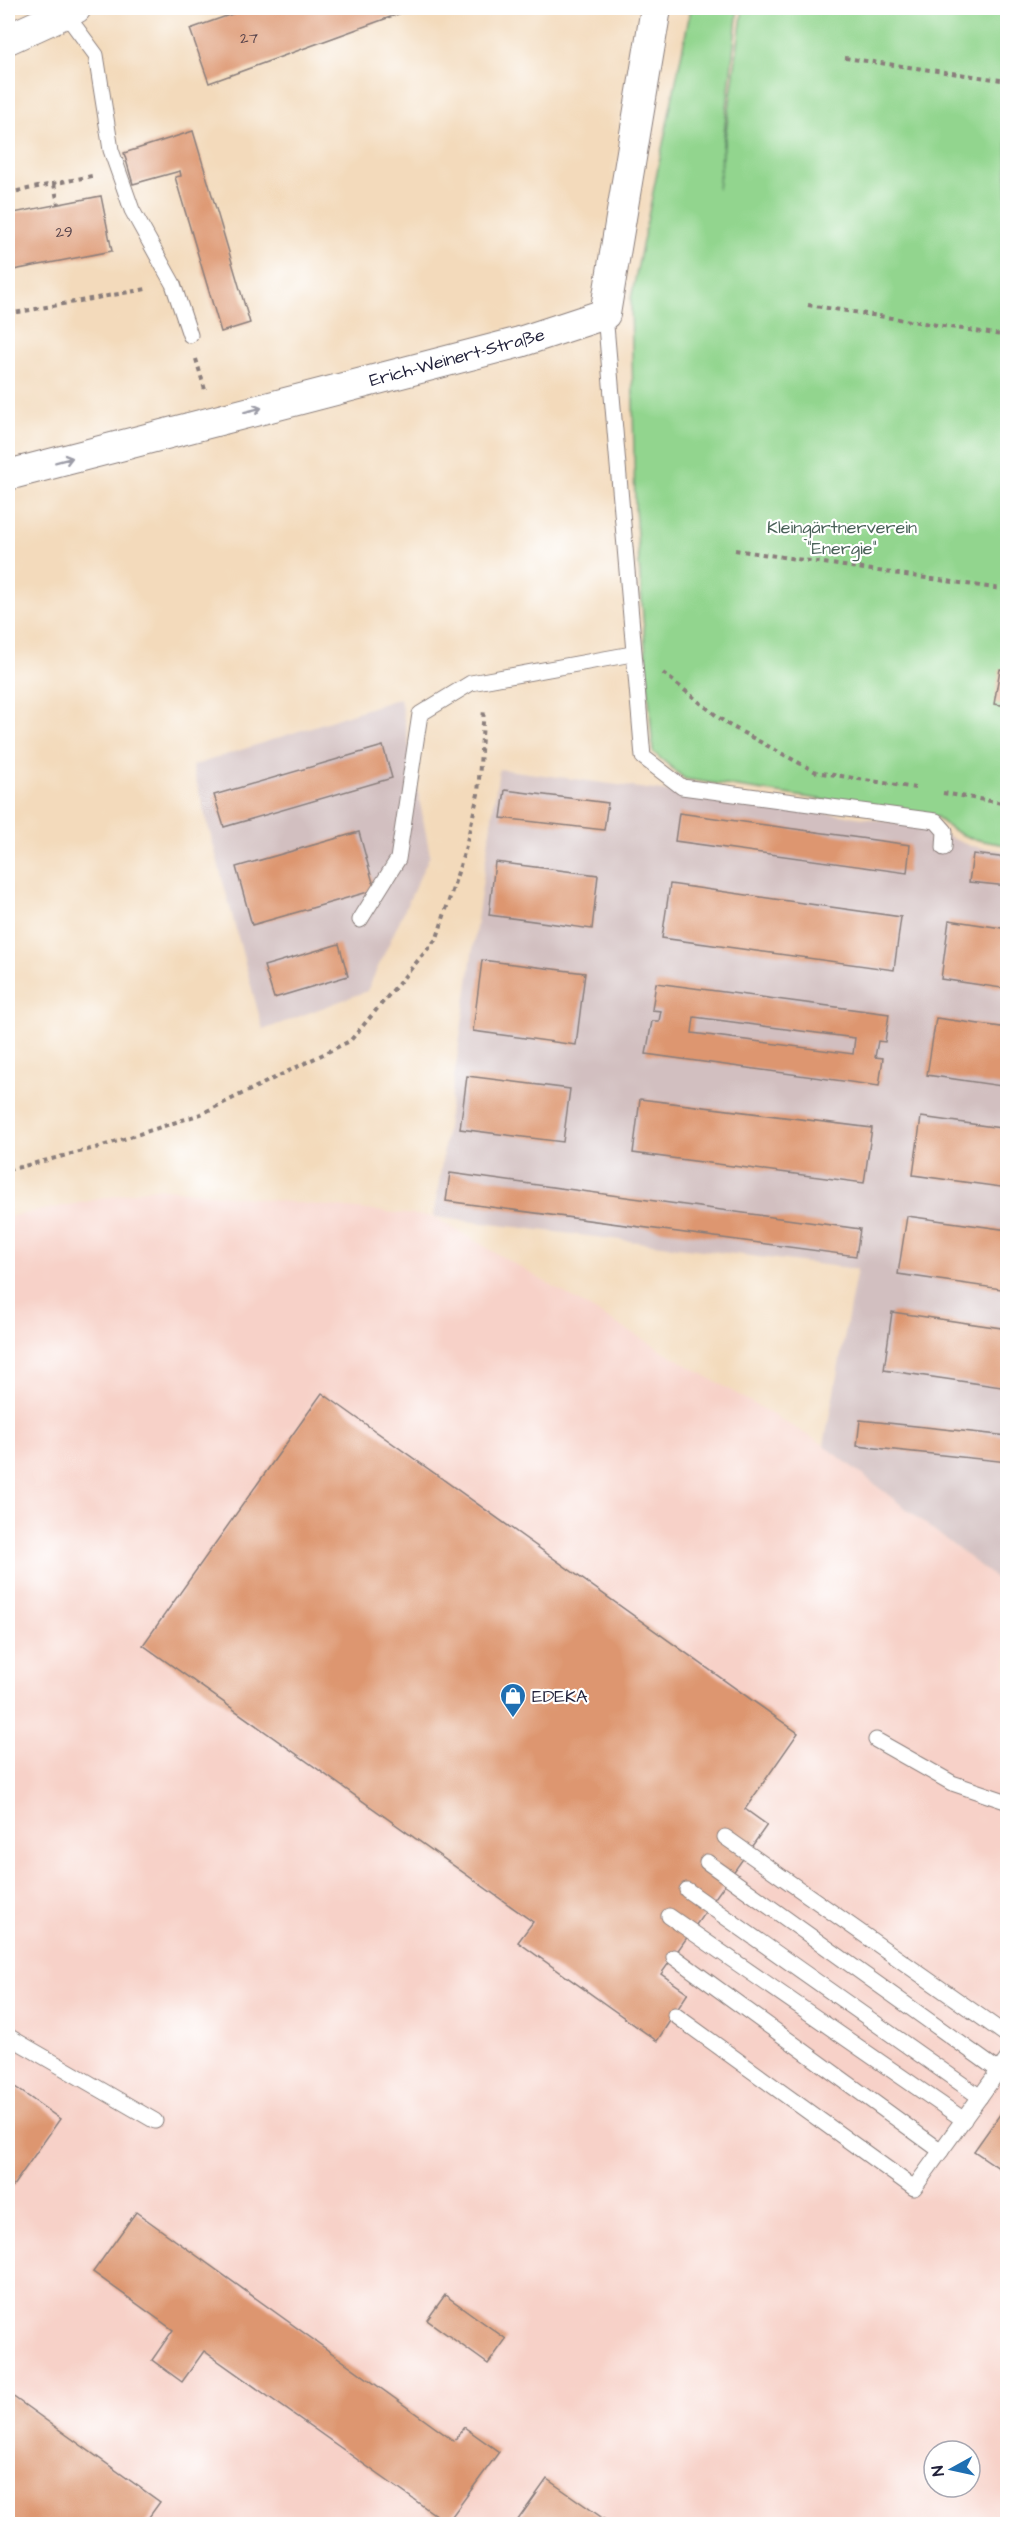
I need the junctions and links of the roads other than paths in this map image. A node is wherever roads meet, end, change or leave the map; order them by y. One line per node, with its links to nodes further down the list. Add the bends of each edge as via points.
1 (656, 8): 4 (street)
2 (70, 10): 3 (street); 5 (lane, via 96,55 111,150 132,210 173,284)
3 (8, 39)
4 (605, 314): 6 (street, Erich-Weinert-Straße, one-way to 4, via 520,342); 7 (lane)
5 (190, 335)
6 (8, 475)
7 (632, 654): 8 (lane, via 643,757 682,787 936,821 945,831); 9 (lane, via 471,684 420,714 398,859)
8 (944, 848)
9 (360, 920)
10 (876, 1740): 11 (lane, via 952,1783)
11 (1008, 1802)
12 (725, 1837): 19 (lane)
13 (707, 1862): 20 (lane)
14 (687, 1890): 21 (lane)
15 (669, 1916): 22 (lane)
16 (674, 1957): 24 (lane)
17 (675, 2015): 24 (lane, via 914,2188)
18 (8, 2036): 23 (lane)
19 (1008, 2036)
20 (1003, 2065): 21 (lane)
21 (980, 2097): 22 (lane)
22 (964, 2120): 24 (lane)
23 (155, 2121)
24 (941, 2151)

